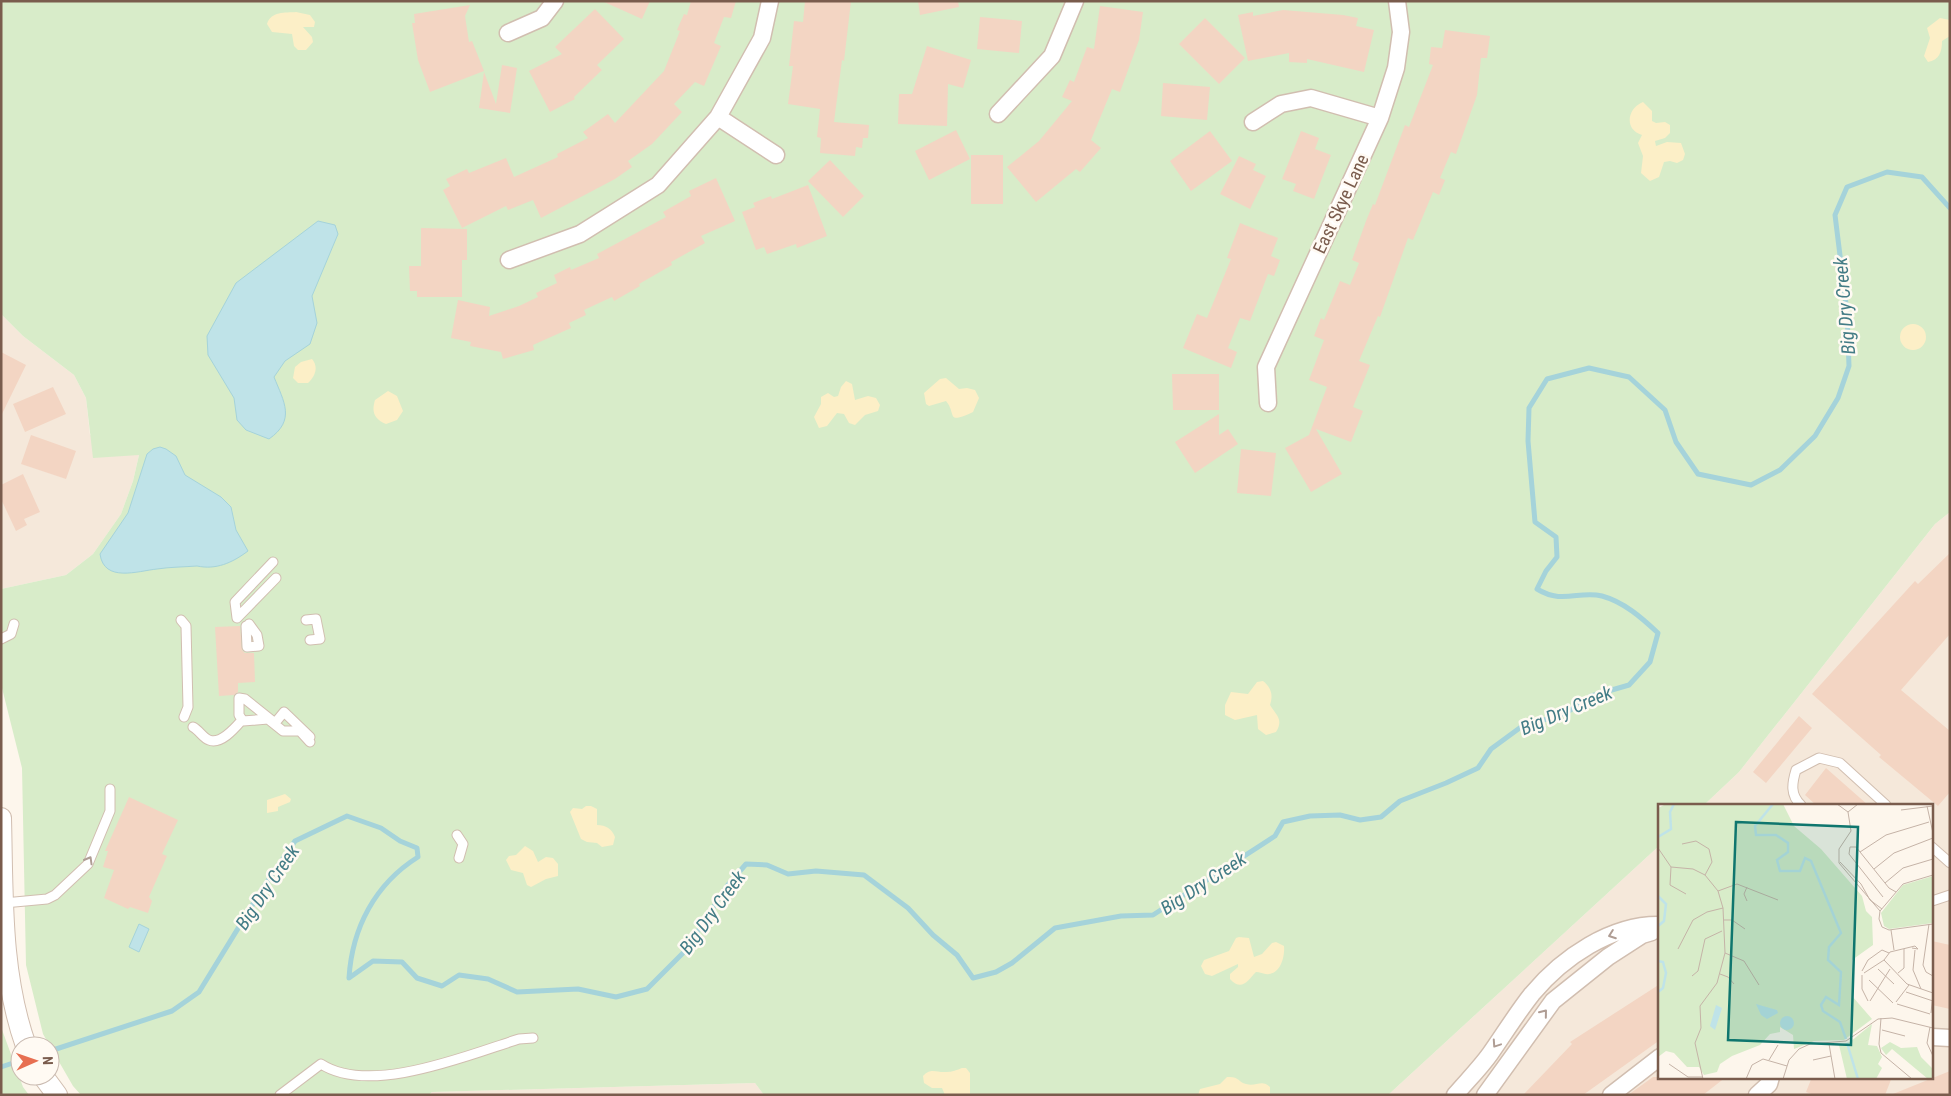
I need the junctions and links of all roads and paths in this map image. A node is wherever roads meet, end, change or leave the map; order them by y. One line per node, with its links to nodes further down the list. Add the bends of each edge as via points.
1 (554, 1): 5 (street, via 542,18)
2 (770, 1): 7 (street, via 762,38)
3 (1075, 1): 6 (street, via 1052,56)
4 (1397, 1): 8 (street, East Skye Lane, via 1401,32 1396,68)
5 (508, 33)
6 (998, 114)
7 (718, 117): 10 (street); 11 (street, via 658,185 580,234)
8 (1380, 118): 9 (street, via 1311,98 1281,104); 12 (street, East Skye Lane, via 1266,367)
9 (1253, 122)
10 (776, 155)
11 (509, 260)
12 (1268, 403)
13 (273, 562): 14 (lane, via 235,602 237,618)
14 (276, 578)
15 (182, 620): 20 (lane, via 186,626 188,707)
16 (306, 620): 19 (lane, via 316,618 320,639)
17 (14, 624): 18 (lane, via 11,634)
18 (1, 639)
19 (310, 640)
20 (184, 717)
21 (242, 720): 21 (lane, via 268,719 283,731 300,731 310,739 284,712 275,723 245,699 239,698); 22 (lane, via 226,735 211,741)
22 (193, 727)
23 (110, 789): 33 (lane, one-way to 23, via 46,899 55,895 88,864 110,810)
24 (1800, 804): 25 (lane, via 1795,800 1792,784 1796,770 1820,758 1840,763)
25 (1885, 804)
26 (1, 818): 33 (street)
27 (457, 835): 29 (lane, via 463,844)
28 (1934, 849): 30 (lane)
29 (459, 858)
30 (1950, 863)
31 (1950, 895): 32 (lane)
32 (1934, 900)
33 (2, 903): 36 (street, via 10,990)
34 (1658, 927): 43 (street, one-way to 43, via 1617,932 1574,955 1533,993)
35 (1658, 928): 44 (street, one-way to 35, via 1553,1001 1626,945)
36 (23, 1036)
37 (1934, 1037): 39 (street)
38 (532, 1038): 42 (lane, via 433,1066 370,1077 331,1071 321,1064)
39 (1950, 1038)
40 (1658, 1059): 45 (street)
41 (1771, 1078): 46 (street)
42 (280, 1095)
43 (1456, 1095)
44 (1484, 1095)
45 (1611, 1095)
46 (1757, 1095)

